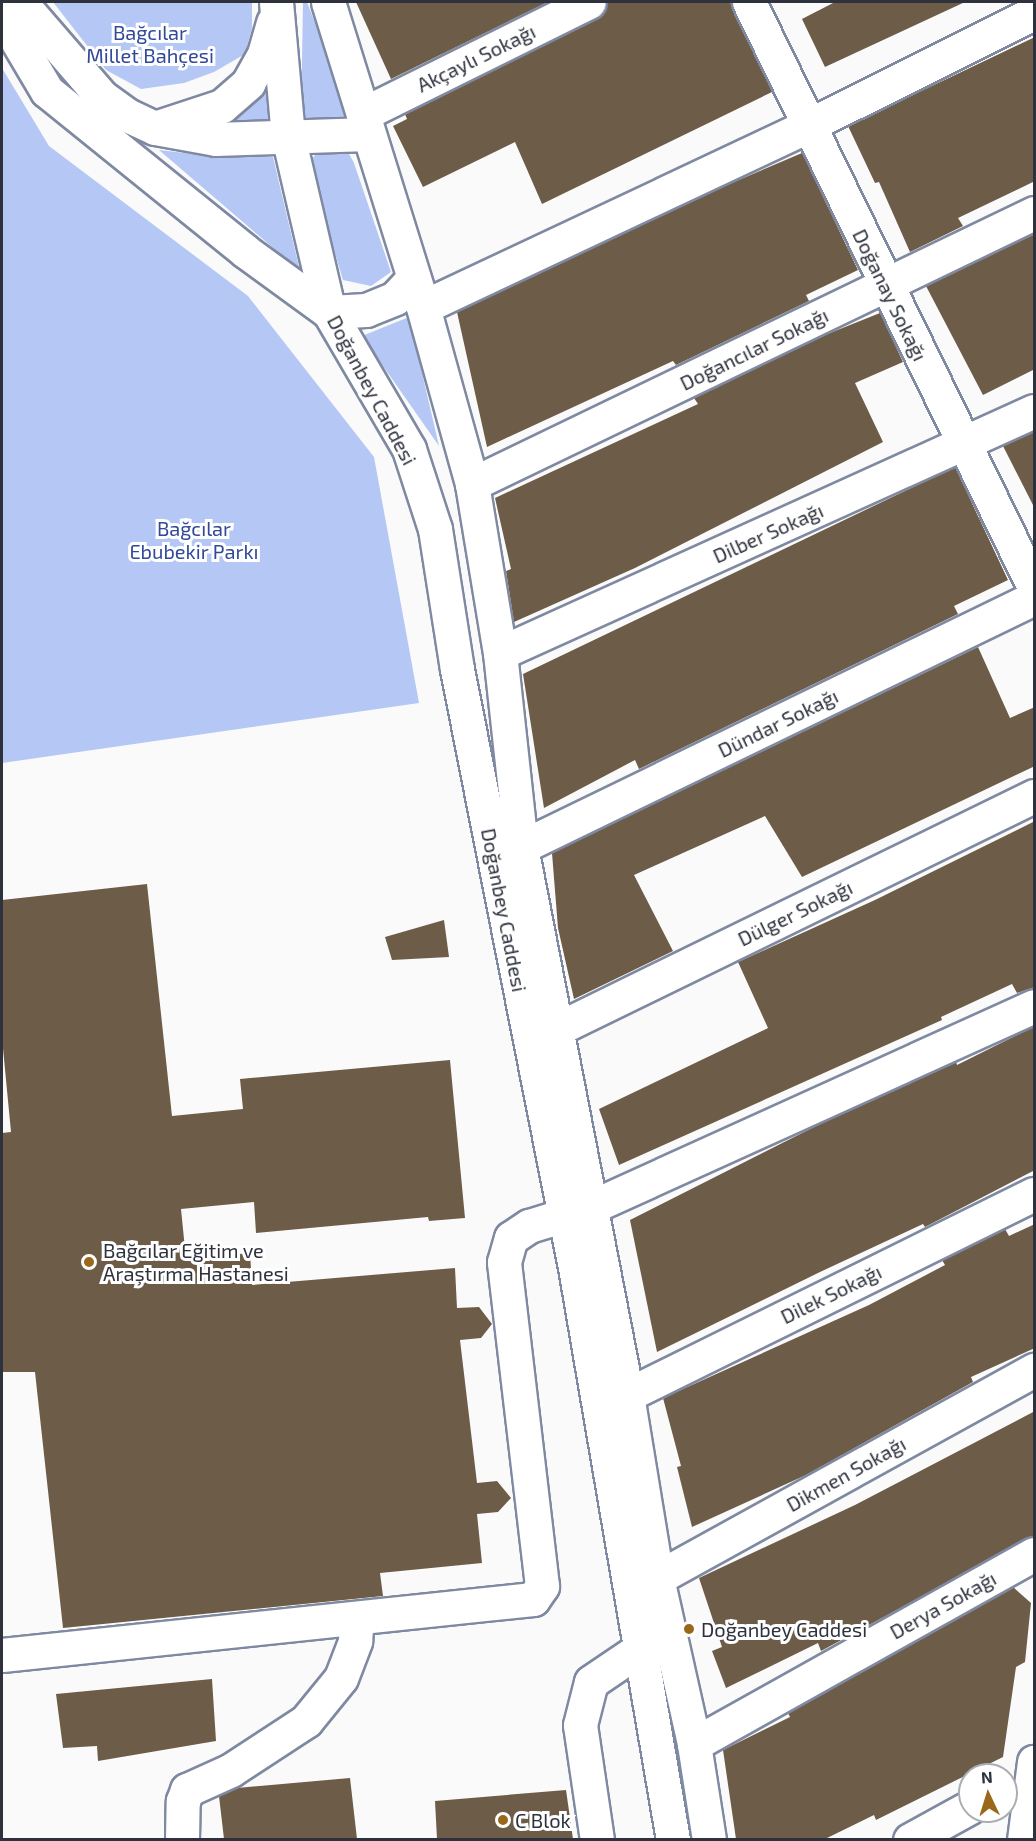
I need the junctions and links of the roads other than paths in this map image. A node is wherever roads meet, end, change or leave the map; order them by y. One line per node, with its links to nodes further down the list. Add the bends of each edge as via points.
1 (20, 2): 10 (street, via 101,96 127,115)
2 (328, 2): 8 (street, Doğanbey Caddesi)
3 (589, 2): 8 (street, Akçaylı Sokağı)
4 (749, 2): 9 (street, Doğanay Sokağı)
5 (276, 5): 10 (street, via 264,54 248,83 222,106); 11 (street, Doğanbey Caddesi)
6 (1035, 13): 9 (street)
7 (2, 15): 15 (street, via 47,91 245,251)
8 (365, 124): 11 (street); 14 (street, Doğanbey Caddesi)
9 (807, 126): 13 (street, Doğanay Sokağı); 14 (street)
10 (155, 128): 11 (street, via 216,138)
11 (288, 135): 15 (street, Doğanbey Caddesi)
12 (1035, 213): 13 (street, Doğancılar Sokağı)
13 (885, 286): 17 (street, Doğanay Sokağı); 18 (street, Doğancılar Sokağı)
14 (417, 293): 15 (street, via 366,310); 18 (street, Doğanbey Caddesi)
15 (329, 312): 27 (street, Doğanbey Caddesi, via 409,449 435,529 457,669)
16 (1035, 411): 17 (street, Dilber Sokağı)
17 (964, 446): 19 (street, Doğanay Sokağı); 21 (street, Dilber Sokağı)
18 (472, 484): 21 (street, Doğanbey Caddesi)
19 (1035, 587)
20 (1035, 598): 23 (street, Dündar Sokağı)
21 (500, 653): 23 (street, Doğanbey Caddesi)
22 (1035, 796): 25 (street, Dülger Sokağı)
23 (521, 847): 25 (street, Doğanbey Caddesi)
24 (1035, 1006): 27 (street)
25 (555, 1029): 27 (street, Doğanbey Caddesi)
26 (1035, 1194): 29 (street, Dilek Sokağı)
27 (578, 1211): 29 (street, Doğanbey Caddesi); 32 (street, via 529,1226 511,1238 504,1262 542,1586 533,1599); 33 (street, Doğanbey Caddesi)
28 (1035, 1370): 31 (street, Dikmen Sokağı)
29 (627, 1395): 31 (street, Doğanbey Caddesi)
30 (1035, 1554): 35 (street, Derya Sokağı)
31 (657, 1578): 35 (street, Doğanbey Caddesi)
32 (357, 1618): 34 (street); 38 (street, via 355,1641 340,1678 306,1721 231,1770 187,1790 183,1801)
33 (641, 1648): 39 (street, via 591,1682 580,1725); 40 (street, Doğanbey Caddesi)
34 (2, 1655)
35 (694, 1744): 41 (street, Doğanbey Caddesi)
36 (1025, 1775): 43 (street)
37 (958, 1813): 42 (street)
38 (183, 1839)
39 (597, 1839)
40 (673, 1839)
41 (709, 1839)
42 (910, 1839)
43 (1024, 1839)

